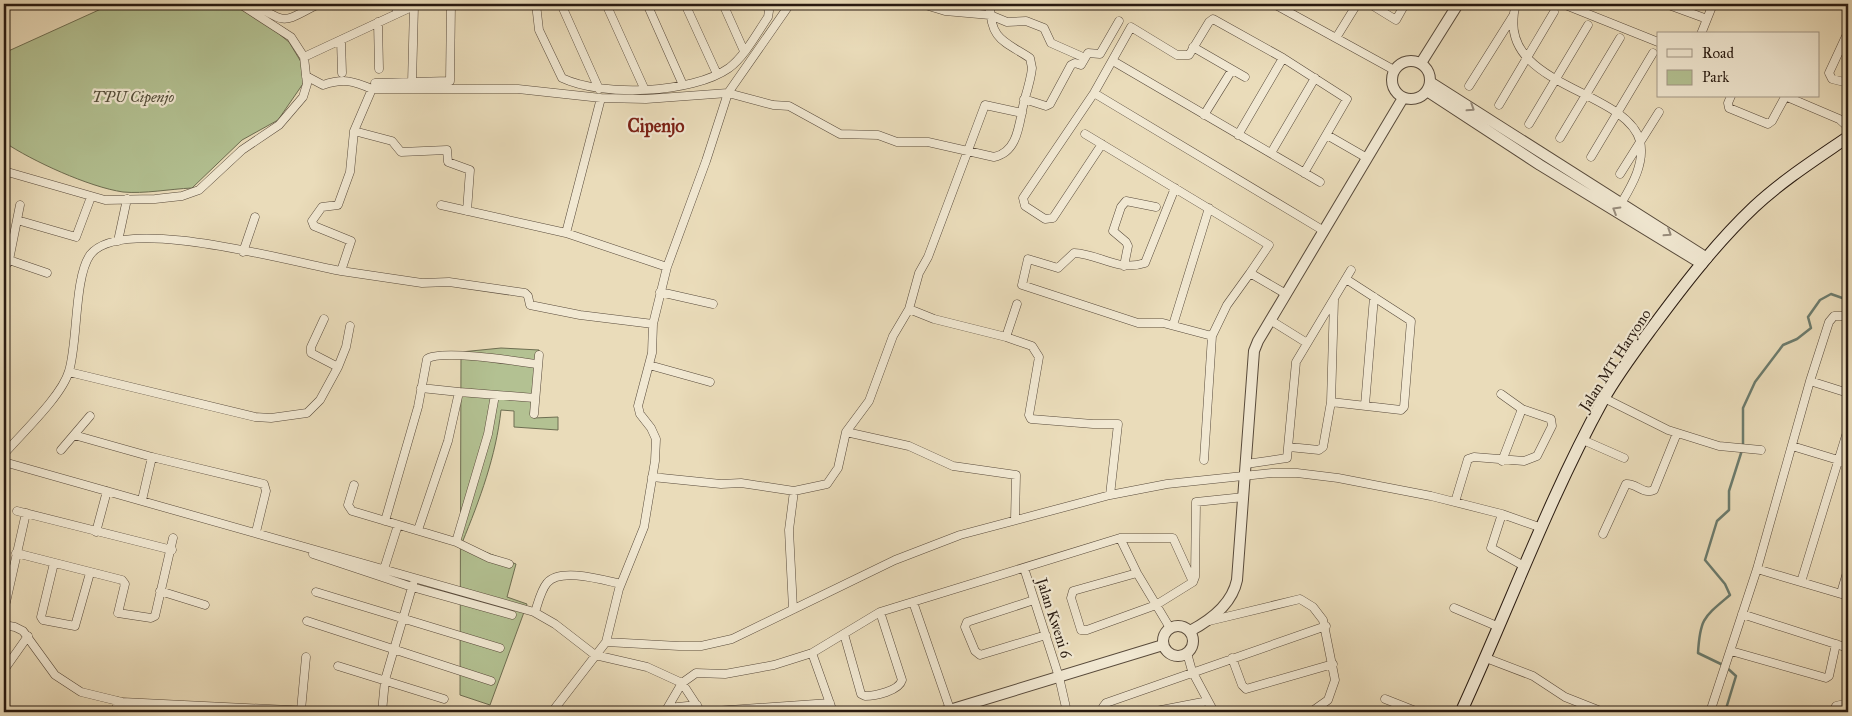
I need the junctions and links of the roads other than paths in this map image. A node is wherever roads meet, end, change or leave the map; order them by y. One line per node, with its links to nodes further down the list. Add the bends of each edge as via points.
1 (240, 4): 43 (street, via 291,37)
2 (255, 4): 3 (street, via 280,20 286,20)
3 (319, 4)
4 (394, 4): 27 (street)
5 (451, 4): 58 (street, via 452,79 448,83)
6 (536, 4): 64 (street, via 539,30 560,75 566,80)
7 (561, 4): 64 (street)
8 (606, 4): 65 (street)
9 (647, 4): 60 (street)
10 (686, 4): 53 (street)
11 (723, 4): 41 (street)
12 (766, 4): 41 (street, via 768,17)
13 (790, 4): 66 (street)
14 (922, 4): 28 (street, via 945,11)
15 (990, 4): 28 (street)
16 (1274, 4): 36 (street)
17 (1357, 4): 36 (street)
18 (1370, 4): 19 (street, via 1396,20)
19 (1405, 4)
20 (1458, 4): 48 (street)
21 (1516, 4): 29 (street)
22 (1563, 4): 39 (street)
23 (1666, 4): 30 (street)
24 (1713, 4): 30 (street)
25 (416, 5): 27 (street); 58 (street)
26 (1554, 12): 44 (street)
27 (398, 13): 32 (street)
28 (990, 15): 45 (street, via 1007,22 1026,21 1044,28 1051,43); 74 (street, via 996,34 1012,49 1030,58 1031,76)
29 (1513, 16): 44 (street, via 1519,46); 62 (street)
30 (1708, 20): 34 (street)
31 (1119, 21): 45 (street, via 1100,54 1088,52)
32 (378, 22): 38 (street); 49 (street)
33 (1588, 25): 57 (street)
34 (1702, 32)
35 (1848, 32): 59 (street, via 1829,73 1832,79)
36 (1336, 38): 51 (street)
37 (1620, 38): 68 (street)
38 (340, 40): 43 (street); 52 (street)
39 (1657, 42)
40 (1193, 47): 46 (street, via 1213,19); 47 (street, via 1189,55 1177,54 1131,28); 50 (street)
41 (744, 50): 53 (street, via 728,68)
42 (1652, 53): 78 (street)
43 (304, 57): 54 (street)
44 (1527, 57): 57 (street, via 1540,70); 75 (street)
45 (1085, 58): 74 (street, via 1081,65 1071,65 1050,104 1046,106)
46 (1283, 58): 56 (street); 84 (street)
47 (1113, 61): 67 (street); 79 (street)
48 (1421, 63): 51 (street, via 1401,62); 63 (street, via 1427,68)
49 (379, 69)
50 (1232, 70): 55 (street); 79 (street)
51 (1394, 70): 70 (street, via 1391,80 1394,91)
52 (342, 73)
53 (717, 74): 60 (street)
54 (306, 76): 61 (street, via 323,85 340,80); 101 (street, via 305,92 292,112 242,150 198,190 188,195)
55 (1245, 77)
56 (1315, 78): 85 (street, via 1347,100); 92 (street)
57 (1556, 78): 68 (street); 80 (street)
58 (412, 83): 61 (street)
59 (1848, 83)
60 (683, 85): 65 (street)
61 (374, 86): 69 (street, via 518,89); 82 (street)
62 (1469, 86)
63 (1429, 87): 70 (street, via 1420,97 1412,100); 89 (street)
64 (599, 88): 65 (street)
65 (644, 88)
66 (728, 92): 69 (street, via 646,99); 91 (street, via 772,105 789,106 840,134 878,136 896,142 928,142); 117 (street)
67 (1094, 94): 90 (street, via 1023,198 1025,206 1045,218 1052,218); 110 (street)
68 (1585, 96): 78 (street); 87 (street)
69 (601, 98): 111 (street)
70 (1403, 98): 94 (street)
71 (1730, 98): 72 (street, via 1729,108 1768,124)
72 (1784, 98)
73 (1790, 98): 81 (street, via 1839,119)
74 (1024, 100): 77 (street)
75 (1499, 105)
76 (1659, 112): 88 (street)
77 (1022, 113): 91 (street, via 1020,127 1003,155 994,157); 91 (street, via 985,105)
78 (1617, 114): 88 (street, via 1635,130); 93 (street)
79 (1204, 115): 84 (street)
80 (1529, 124)
81 (1848, 127)
82 (354, 131): 107 (street, via 392,141 401,152 447,150 448,162 470,170); 120 (street, via 350,172 338,205 322,206 312,221 314,226 351,241)
83 (1085, 134): 90 (street)
84 (1238, 135): 92 (street)
85 (1327, 135): 94 (street); 96 (street)
86 (1848, 137): 115 (main road, Jalan MT Haryono, via 1766,197)
87 (1560, 138)
88 (1640, 142): 97 (street); 102 (street, via 1638,170)
89 (1516, 143): 102 (street); 115 (street, one-way to 89)
90 (1102, 144): 99 (street)
91 (969, 152): 130 (street, via 919,273)
92 (1271, 153): 96 (street)
93 (1591, 157)
94 (1367, 158): 110 (street)
95 (4, 172): 100 (street)
96 (1304, 173): 98 (street)
97 (1620, 174)
98 (1320, 182)
99 (1175, 188): 106 (street); 116 (street, via 1147,261 1134,267)
100 (91, 197): 101 (street); 109 (street, via 76,237)
101 (128, 199): 112 (street)
102 (1622, 202): 115 (street, one-way to 115)
103 (20, 205): 109 (street)
104 (441, 205): 107 (street)
105 (1156, 207): 116 (street, via 1126,201 1121,207 1113,231 1128,246)
106 (1209, 208): 122 (street, via 1268,245); 136 (street)
107 (467, 211): 111 (street)
108 (255, 217): 113 (street)
109 (17, 220): 114 (street)
110 (1324, 231): 125 (street)
111 (566, 234): 117 (street)
112 (118, 240): 113 (street, via 189,240); 144 (street, via 100,247 87,260 79,290)
113 (243, 252): 120 (street)
114 (9, 260): 118 (street); 121 (street)
115 (1704, 261): 153 (main road, Jalan MT Haryono)
116 (1124, 266): 136 (street, via 1078,253 1071,255 1058,268 1028,259 1022,285 1138,323)
117 (667, 267): 124 (street)
118 (4, 269)
119 (1351, 270): 123 (street)
120 (341, 271): 134 (street, via 525,293 530,305)
121 (47, 273)
122 (1250, 273): 125 (street); 138 (street, via 1227,305)
123 (1346, 279): 126 (street); 127 (street)
124 (660, 292): 128 (street); 134 (street)
125 (1286, 294): 133 (street)
126 (1374, 297): 155 (street); 155 (street, via 1411,321 1404,406 1401,410)
127 (1334, 298): 139 (street); 154 (street)
128 (713, 304)
129 (1017, 304): 137 (street)
130 (909, 309): 137 (street, via 948,323); 160 (street, via 893,336 869,401)
131 (1848, 316): 145 (street, via 1834,316 1829,322)
132 (324, 319): 143 (street, via 311,353)
133 (1270, 320): 139 (street); 176 (street, via 1254,351)
134 (654, 324): 142 (street)
135 (350, 326): 143 (street)
136 (1173, 326): 138 (street)
137 (1006, 336): 182 (street, via 1032,346 1039,357 1031,418 1118,424)
138 (1212, 336): 171 (street)
139 (1307, 343): 165 (street, via 1294,370)
140 (539, 355): 141 (street)
141 (536, 364): 147 (street, via 435,355 426,359); 152 (street)
142 (649, 365): 146 (street); 178 (street, via 638,406 656,439)
143 (338, 366): 144 (street, via 320,400 307,413 271,418 255,417)
144 (69, 372): 168 (street, via 55,396)
145 (1810, 381): 149 (street); 164 (street)
146 (710, 382)
147 (421, 388): 148 (street); 190 (street)
148 (459, 392): 151 (street); 193 (street, via 448,441)
149 (1848, 393)
150 (1500, 394): 156 (street)
151 (495, 395): 152 (street); 199 (street, via 488,434)
152 (535, 398): 157 (street)
153 (1604, 398): 161 (street); 163 (main road, Jalan MT Haryono)
154 (1331, 402): 155 (street); 165 (street, via 1322,449)
155 (1364, 405)
156 (1522, 409): 173 (street); 173 (street, via 1551,419 1552,426 1537,456 1524,461)
157 (534, 414)
158 (90, 416): 162 (street)
159 (1848, 429): 172 (street)
160 (846, 432): 181 (street, via 838,468 827,484); 189 (street, via 908,446 953,466 1016,475)
161 (1677, 433): 167 (street, via 1719,446); 196 (street, via 1654,490 1650,492 1626,484)
162 (74, 435): 166 (street); 169 (street)
163 (1583, 440): 170 (street); 192 (main road, Jalan MT Haryono)
164 (1792, 446): 172 (street); 208 (street)
165 (1289, 447): 176 (street, via 1287,458)
166 (61, 450)
167 (1761, 450)
168 (4, 454)
169 (152, 457): 184 (street); 195 (street, via 264,484 266,491)
170 (1624, 458)
171 (1204, 460)
172 (1839, 460): 175 (street); 214 (street)
173 (1502, 461): 185 (street, via 1468,459)
174 (4, 462): 180 (street)
175 (1848, 463)
176 (1246, 464): 177 (street)
177 (1245, 475): 182 (street, via 1166,484); 183 (street); 185 (street, via 1297,473 1338,478)
178 (652, 477): 181 (street); 215 (street, via 644,527)
179 (354, 485): 190 (street, via 349,509)
180 (107, 491): 184 (street); 194 (street)
181 (794, 491): 226 (street, via 789,530)
182 (1110, 495): 189 (street)
183 (1244, 497): 213 (street, via 1196,502); 232 (street, via 1236,588)
184 (142, 500): 195 (street)
185 (1455, 502): 188 (street)
186 (17, 510): 187 (street)
187 (26, 513): 194 (street); 201 (street)
188 (1502, 514): 192 (street); 205 (street, via 1491,548)
189 (1015, 520): 226 (street, via 960,535 895,560)
190 (384, 521): 191 (street)
191 (398, 525): 193 (street); 207 (street)
192 (1542, 528): 205 (main road, Jalan MT Haryono)
193 (418, 530): 199 (street)
194 (96, 532): 200 (street)
195 (256, 532): 207 (street)
196 (1603, 534)
197 (173, 538): 200 (street)
198 (1120, 538): 206 (street); 211 (street); 213 (street, via 1173,538)
199 (456, 542): 204 (street)
200 (172, 550): 217 (street)
201 (16, 553): 203 (street); 224 (street)
202 (313, 554): 216 (street)
203 (54, 564): 210 (street); 210 (street, via 41,616 43,620 76,626)
204 (510, 564)
205 (1524, 566): 236 (main road, Jalan MT Haryono)
206 (1024, 568): 220 (street, Jalan Kweni 6); 221 (street)
207 (384, 569): 212 (street)
208 (1756, 569): 214 (street); 229 (street)
209 (1848, 569): 219 (street)
210 (90, 573): 217 (street, via 124,582 120,614 153,618)
211 (1137, 574): 223 (street); 223 (street, via 1073,591 1071,598 1081,630)
212 (416, 578): 216 (street); 227 (street)
213 (1193, 582): 223 (street)
214 (1800, 582): 219 (street)
215 (621, 584): 227 (street, via 570,574 555,578 548,582); 242 (street)
216 (412, 587): 230 (street); 231 (street)
217 (160, 592): 222 (street)
218 (316, 592): 231 (street)
219 (1844, 595)
220 (1034, 600): 240 (street, Jalan Kweni 6); 240 (street, via 967,622 965,627 975,651 980,654)
221 (913, 602): 228 (street); 277 (street)
222 (205, 605)
223 (1156, 605): 237 (street)
224 (4, 606)
225 (1454, 608): 236 (street)
226 (793, 609): 242 (street, via 732,639 701,646)
227 (535, 612): 251 (street)
228 (880, 612): 239 (street); 239 (street, via 902,680 897,688 870,696 861,694)
229 (1742, 614): 243 (street); 248 (street)
230 (512, 615)
231 (403, 618): 245 (street); 247 (street)
232 (1209, 621): 235 (street, via 1300,599 1313,606); 238 (street)
233 (307, 622): 247 (street)
234 (4, 625): 241 (street, via 20,629)
235 (1326, 626): 253 (street); 255 (street)
236 (1499, 627): 254 (main road, Jalan MT Haryono)
237 (1170, 628): 238 (street, via 1180,626); 244 (street, via 1164,635)
238 (1190, 632): 250 (street, via 1193,643)
239 (844, 634): 249 (street)
240 (1046, 635): 259 (street, Jalan Kweni 6)
241 (28, 636): 257 (street); 266 (street, via 55,675 78,691)
242 (606, 642): 251 (street)
243 (1836, 644): 246 (street); 248 (street, via 1826,678)
244 (1163, 645): 250 (street, via 1172,655); 259 (street)
245 (500, 648)
246 (1848, 648)
247 (394, 650): 260 (street); 261 (street)
248 (1731, 651): 286 (street)
249 (812, 653): 262 (street, via 743,672 696,674); 267 (street)
250 (1187, 653): 258 (street)
251 (595, 655): 262 (street, via 647,667); 275 (street)
252 (306, 657): 270 (street)
253 (1232, 658): 255 (street, via 1246,689); 258 (street)
254 (1486, 658): 284 (main road, Jalan MT Haryono); 285 (street, via 1532,676 1564,698)
255 (1333, 664): 282 (street, via 1335,680 1332,694)
256 (338, 666): 260 (street)
257 (4, 670)
258 (1192, 671): 265 (street); 279 (street, via 1106,703)
259 (1059, 677): 277 (street); 278 (street, Jalan Kweni 6)
260 (385, 680): 263 (street); 274 (street)
261 (491, 681)
262 (682, 683): 269 (street); 271 (street)
263 (444, 699)
264 (1385, 699): 283 (street)
265 (1208, 700): 280 (street); 281 (street)
266 (118, 701): 270 (street); 272 (street)
267 (830, 703): 269 (street, via 701,712); 276 (street)
268 (1848, 703): 287 (street, via 1836,706)
269 (696, 705): 271 (street)
270 (301, 710): 273 (street)
271 (667, 710)
272 (115, 712)
273 (332, 712)
274 (382, 712)
275 (552, 712)
276 (833, 712)
277 (948, 712)
278 (1067, 712)
279 (1104, 712)
280 (1151, 712)
281 (1214, 712)
282 (1311, 712)
283 (1418, 712)
284 (1461, 712)
285 (1603, 712)
286 (1710, 712)
287 (1833, 712)

